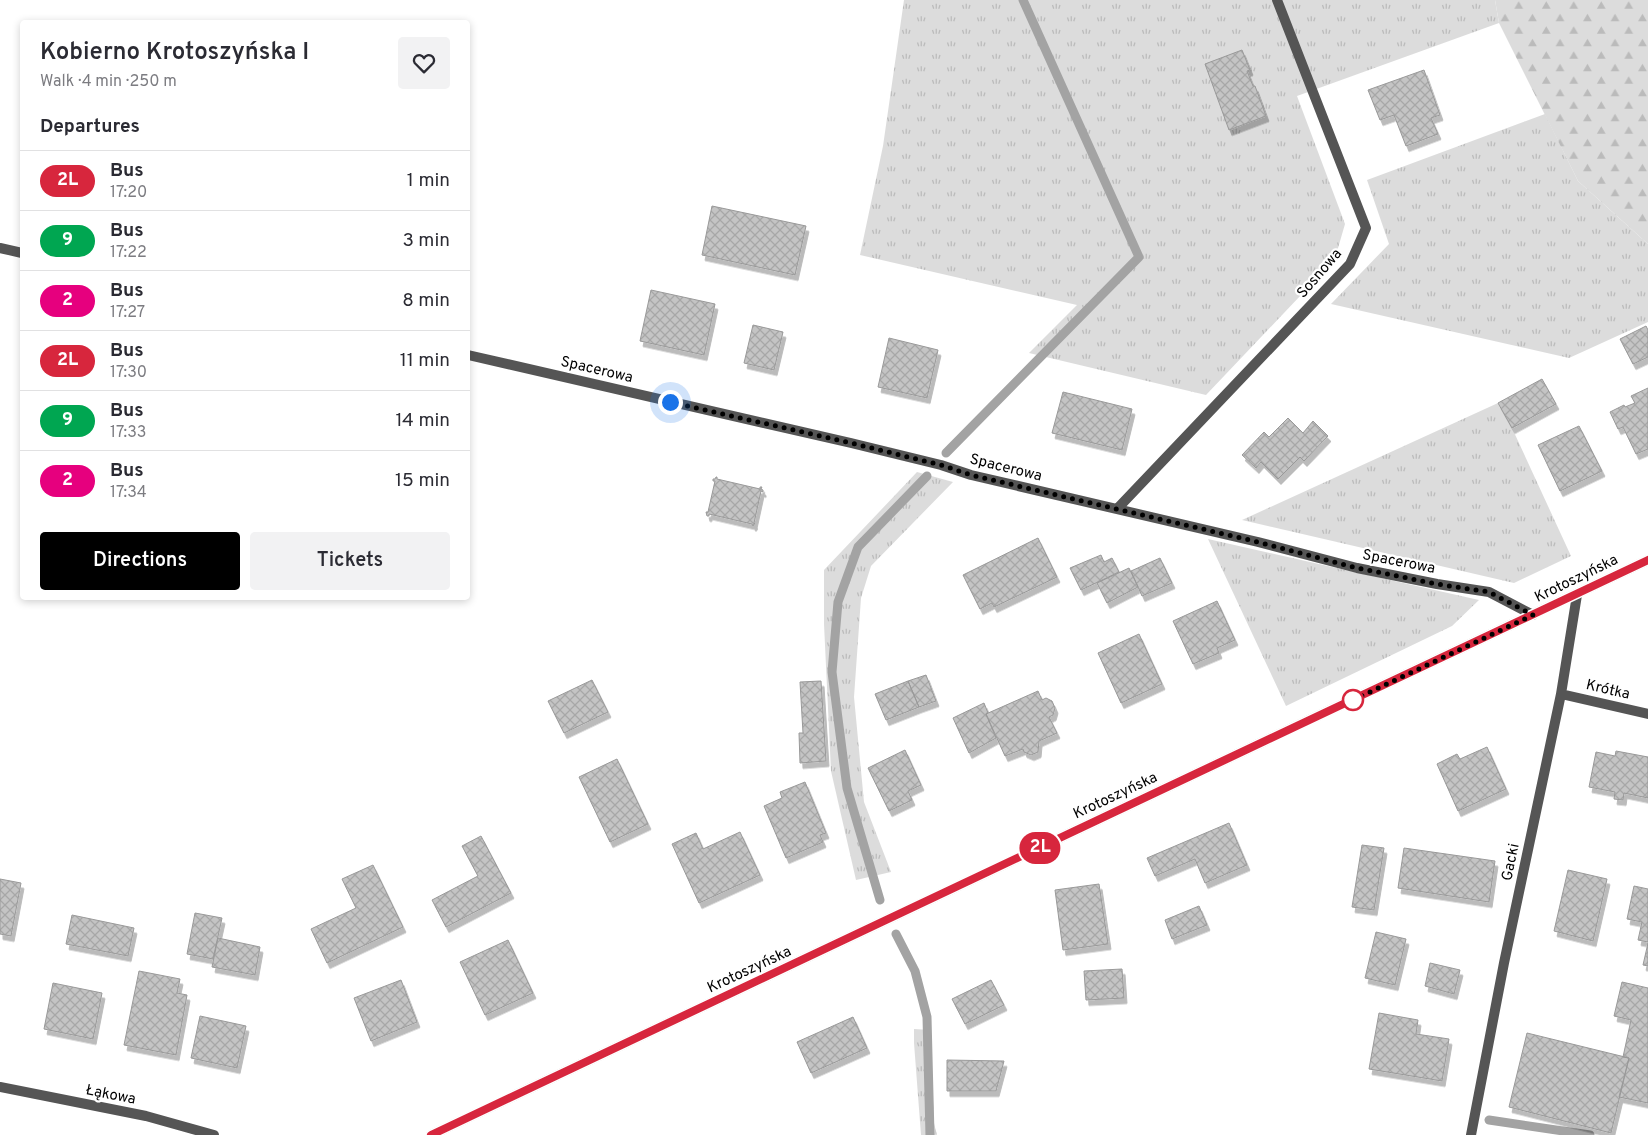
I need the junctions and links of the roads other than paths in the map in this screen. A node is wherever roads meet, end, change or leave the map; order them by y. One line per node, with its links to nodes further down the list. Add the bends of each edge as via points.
1 (1277, 0): 5 (street, Sosnowa, via 1366,228 1350,264)
2 (0, 248): 3 (street)
3 (20, 253)
4 (470, 355): 5 (street, Spacerowa, via 851,443)
5 (1116, 509): 8 (street, Spacerowa, via 1357,568 1489,592)
6 (1648, 560): 7 (street, Krotoszyńska)
7 (1577, 595): 8 (street, Krotoszyńska); 9 (street, Gacki)
8 (1533, 615): 13 (street, Krotoszyńska)
9 (1561, 694): 10 (street, Krótka); 14 (street, Gacki, via 1504,963)
10 (1648, 714)
11 (0, 1087): 12 (street, Łąkowa, via 146,1116)
12 (214, 1135)
13 (432, 1135)
14 (1472, 1135)

